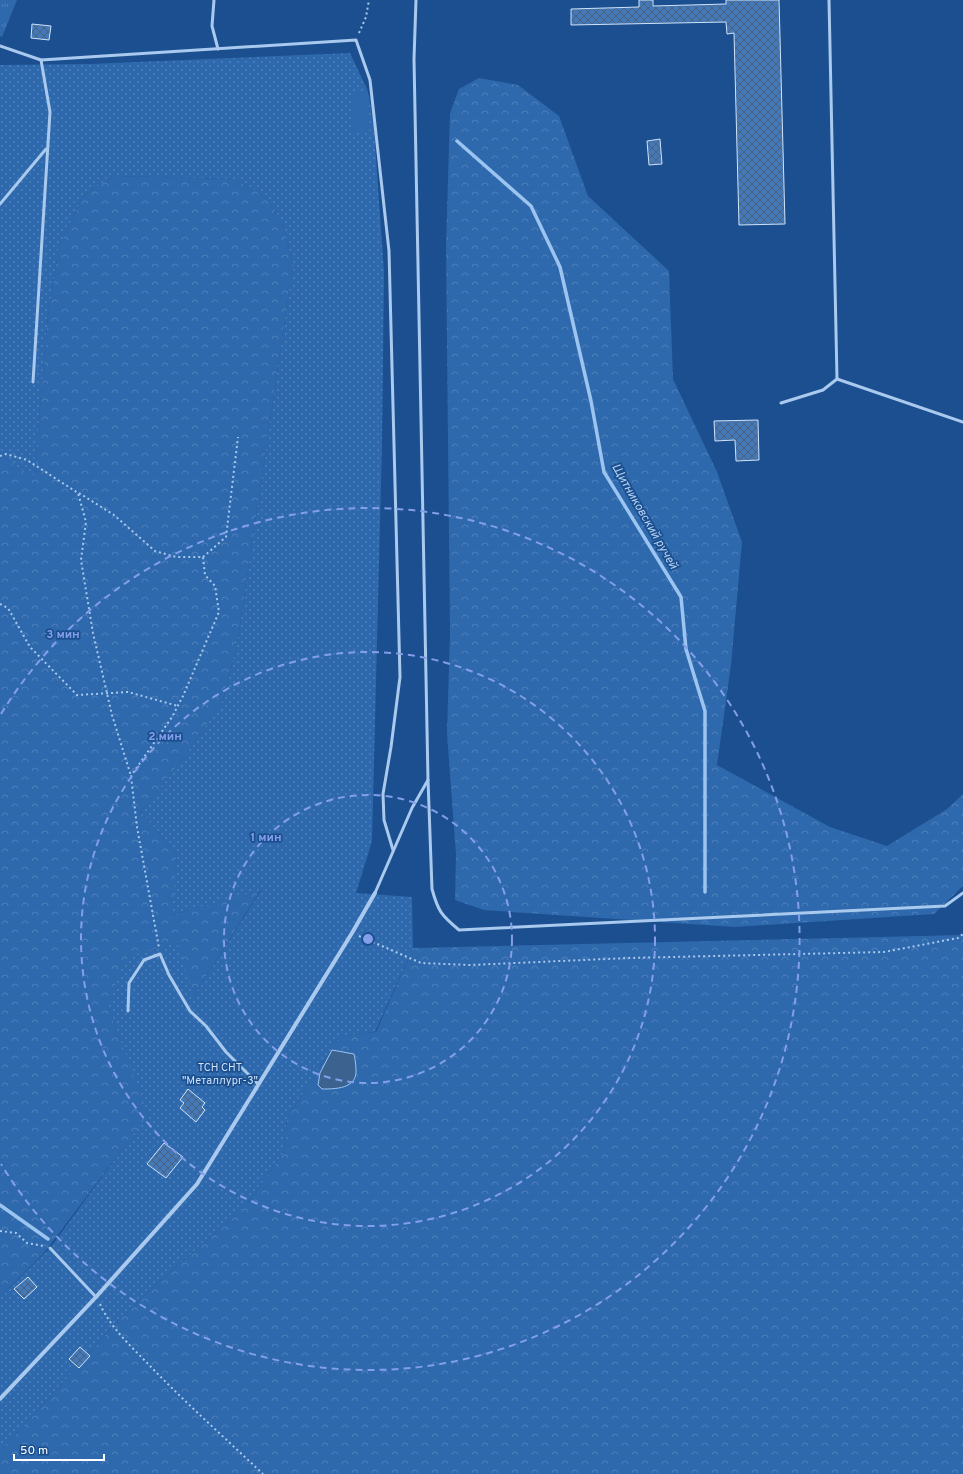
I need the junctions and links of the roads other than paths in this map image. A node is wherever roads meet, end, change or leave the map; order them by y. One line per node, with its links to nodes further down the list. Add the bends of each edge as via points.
1 (214, 0): 5 (lane, via 212,26)
2 (416, 0): 13 (lane, via 415,67)
3 (829, 0): 9 (lane)
4 (0, 46): 6 (lane)
5 (218, 49): 6 (lane); 14 (lane, via 356,40 370,80 389,251 400,677 383,794 384,820)
6 (41, 60): 7 (lane, via 50,112)
7 (47, 148): 8 (lane); 10 (lane)
8 (0, 204)
9 (837, 379): 11 (lane, via 823,390); 12 (lane)
10 (33, 382)
11 (781, 403)
12 (963, 422)
13 (428, 780): 14 (lane); 16 (lane, via 432,889 436,905 444,917 459,930 945,906)
14 (393, 850): 15 (lane)
15 (375, 893): 18 (street)
16 (963, 893)
17 (128, 1012): 18 (lane, via 129,983 144,960 160,954 169,976 190,1011)
18 (258, 1084): 20 (street, via 197,1184)
19 (50, 1248): 20 (lane)
20 (96, 1297): 21 (street)
21 (0, 1399)

